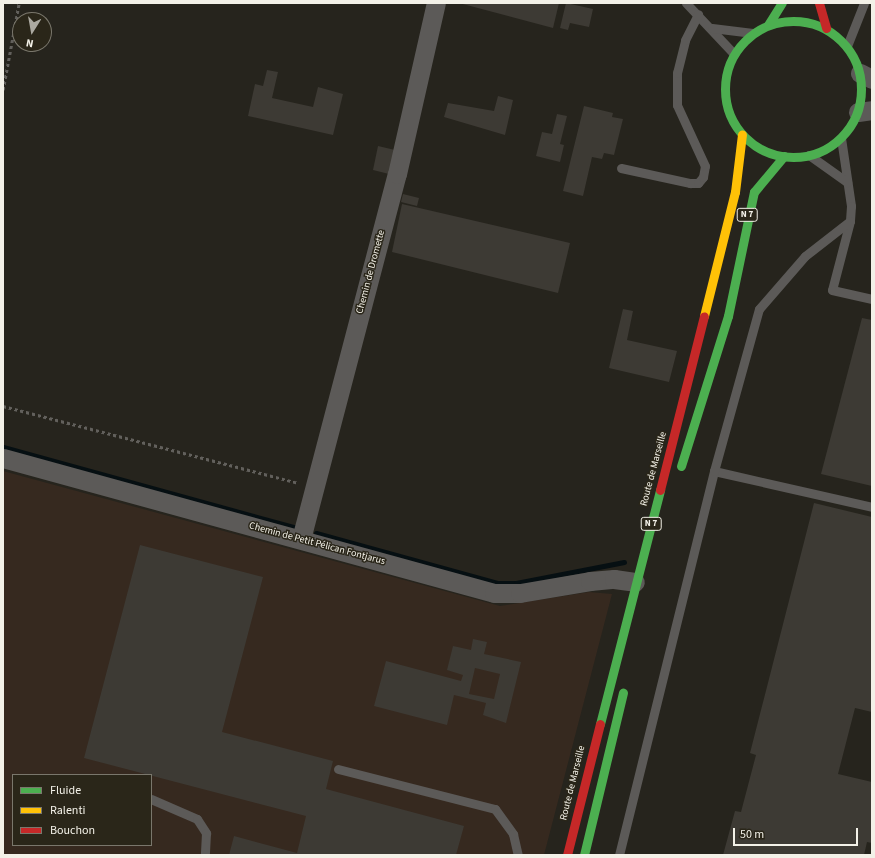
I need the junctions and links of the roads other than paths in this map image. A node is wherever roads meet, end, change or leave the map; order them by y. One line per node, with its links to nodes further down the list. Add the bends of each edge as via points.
1 (436, 3): 27 (street, Chemin de Dromette, via 397,174)
2 (686, 3): 6 (lane)
3 (782, 3): 7 (main road)
4 (819, 3): 9 (main road)
5 (864, 3): 11 (lane)
6 (698, 14): 8 (lane); 19 (lane, via 683,46 677,73 677,105 705,166 703,177 698,183 690,183)
7 (768, 25): 9 (main road, via 787,20 807,22); 10 (main road)
8 (712, 28): 10 (lane); 12 (lane)
9 (826, 28): 11 (main road)
10 (753, 33): 12 (main road)
11 (847, 46): 13 (main road)
12 (734, 54): 15 (main road, via 727,74 725,95 734,122)
13 (866, 76): 14 (main road, via 862,93)
14 (865, 111): 16 (main road)
15 (742, 134): 18 (main road, via 764,150); 28 (main road, Route de Marseille / N 7, via 735,192)
16 (841, 138): 17 (main road, via 826,149); 20 (lane)
17 (809, 155): 18 (main road); 20 (lane)
18 (784, 156): 25 (main road, N 7, via 754,192 739,249 728,316)
19 (621, 168)
20 (847, 182): 21 (lane)
21 (850, 221): 22 (lane, via 832,290); 24 (lane, via 805,256 759,309)
22 (872, 299)
23 (3, 458): 27 (street, Chemin de Petit Pélican Fontjarus)
24 (714, 471): 26 (lane); 36 (lane)
25 (679, 472)
26 (872, 507)
27 (301, 539): 28 (street, Chemin de Petit Pélican Fontjarus, via 494,592 520,592 614,579)
28 (635, 582): 34 (main road, Route de Marseille / N 7)
29 (625, 684): 35 (main road)
30 (338, 769): 33 (lane, via 496,809 513,834)
31 (152, 800): 32 (lane, via 197,819 206,833)
32 (205, 855)
33 (518, 855)
34 (567, 855)
35 (584, 855)
36 (619, 855)

